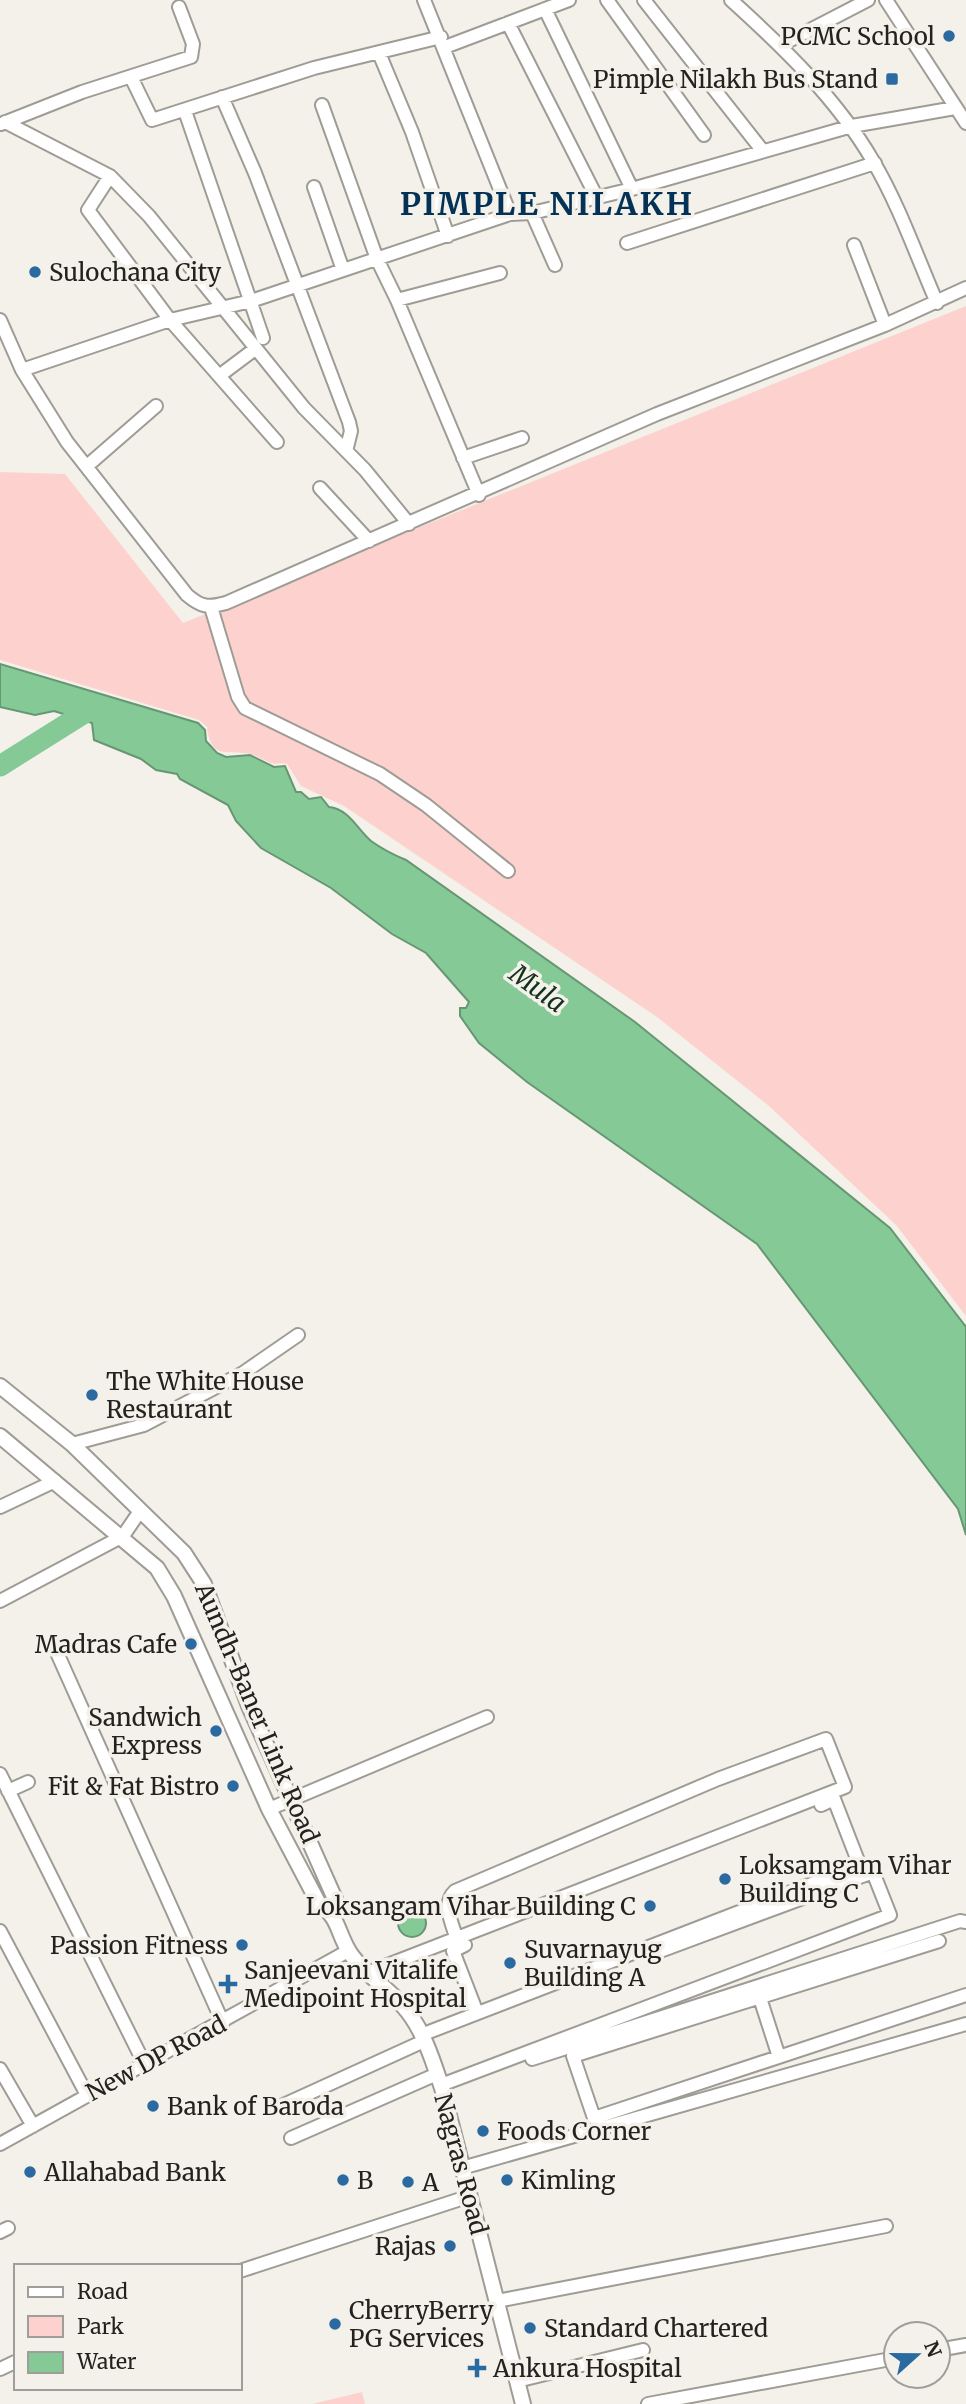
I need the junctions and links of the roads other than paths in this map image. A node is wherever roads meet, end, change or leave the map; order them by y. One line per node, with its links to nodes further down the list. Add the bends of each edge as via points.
1 (424, 0): 11 (street)
2 (569, 0): 9 (street)
3 (607, 0): 22 (street)
4 (644, 0): 23 (street)
5 (731, 0): 12 (street)
6 (868, 0): 12 (street)
7 (886, 0): 17 (street)
8 (179, 7): 14 (street, via 194,54)
9 (545, 9): 10 (street); 27 (street)
10 (508, 23): 11 (street); 28 (street)
11 (443, 42): 13 (street); 30 (street)
12 (781, 45): 21 (street)
13 (379, 52): 15 (street); 31 (street)
14 (131, 77): 18 (street, via 152,120); 19 (street)
15 (222, 97): 18 (street); 38 (street)
16 (322, 105): 34 (street)
17 (955, 108): 20 (street); 21 (street)
18 (184, 111): 41 (street)
19 (3, 123): 25 (street)
20 (966, 123)
21 (852, 125): 23 (street); 24 (street)
22 (704, 135)
23 (762, 150): 27 (street)
24 (875, 163): 32 (street); 42 (street)
25 (110, 176): 43 (street, via 149,216); 45 (street, via 88,210)
26 (314, 187): 36 (street)
27 (632, 189): 28 (street)
28 (596, 196): 29 (street)
29 (532, 213): 30 (street); 35 (street)
30 (510, 214): 31 (street)
31 (448, 236): 34 (street)
32 (627, 243)
33 (855, 244): 46 (street)
34 (377, 259): 36 (street); 40 (street)
35 (555, 265)
36 (343, 270): 38 (street)
37 (500, 273): 40 (street)
38 (297, 285): 41 (street); 53 (street, via 349,422)
39 (966, 288): 42 (street)
40 (397, 300): 54 (street)
41 (251, 301): 43 (street); 47 (street)
42 (937, 303): 46 (street)
43 (220, 307): 45 (street); 47 (street)
44 (0, 320): 48 (street)
45 (170, 320): 48 (street); 49 (street)
46 (885, 325): 57 (street, via 657,414)
47 (259, 344): 49 (street); 53 (street, via 304,408)
48 (22, 370): 55 (street)
49 (219, 376): 52 (street)
50 (156, 406): 55 (street)
51 (523, 438): 54 (street)
52 (277, 442)
53 (346, 450): 58 (street)
54 (463, 458): 57 (street)
55 (87, 466): 60 (street, via 187,595 200,606)
56 (320, 488): 59 (street)
57 (479, 495): 58 (street)
58 (409, 524): 59 (street)
59 (369, 541): 60 (street)
60 (211, 607): 61 (street, via 245,708 380,774)
61 (508, 871)
62 (298, 1335): 65 (street, via 243,1373 144,1425)
63 (0, 1385): 65 (main road, Aundh-Baner Link Road)
64 (0, 1436): 66 (main road, Aundh-Baner Link Road)
65 (72, 1444): 68 (main road, Aundh-Baner Link Road)
66 (55, 1481): 67 (street); 69 (main road, Aundh-Baner Link Road)
67 (0, 1507)
68 (140, 1511): 69 (street); 76 (main road, Aundh-Baner Link Road, via 184,1553 204,1584 249,1706)
69 (123, 1536): 70 (street); 77 (main road, Aundh-Baner Link Road, via 157,1568 174,1596)
70 (0, 1601)
71 (58, 1655): 88 (street)
72 (487, 1717): 76 (street)
73 (0, 1774): 75 (street)
74 (28, 1782): 75 (street)
75 (8, 1791): 92 (street)
76 (292, 1798): 77 (street); 78 (main road, Aundh-Baner Link Road, via 335,1899)
77 (269, 1809): 78 (main road, Aundh-Baner Link Road, via 319,1904)
78 (332, 1913): 83 (main road, Aundh-Baner Link Road)
79 (966, 1922): 94 (street)
80 (0, 1931): 95 (street)
81 (457, 1940): 81 (street, via 845,1787 826,1739 718,1779 455,1891 448,1906); 84 (street)
82 (939, 1941): 86 (street)
83 (348, 1951): 84 (main road, Nagras Road); 88 (street, New DP Road)
84 (367, 1973): 90 (main road, Nagras Road, via 404,2006)
85 (966, 1995): 91 (street)
86 (760, 1998): 91 (street); 91 (street, via 573,2056 594,2118)
87 (477, 2013): 87 (street, via 853,1868 858,1861 834,1799 453,1951); 90 (street)
88 (223, 2023): 92 (street, New DP Road)
89 (966, 2024): 100 (street)
90 (423, 2038): 94 (main road, Nagras Road); 94 (street, via 873,1872 890,1915); 96 (street)
91 (779, 2057)
92 (145, 2065): 95 (street, New DP Road)
93 (0, 2069): 97 (street)
94 (440, 2082): 98 (street); 100 (main road, Nagras Road)
95 (87, 2095): 97 (street, New DP Road)
96 (279, 2107)
97 (33, 2126): 99 (street, New DP Road)
98 (291, 2138)
99 (0, 2144)
100 (463, 2168): 101 (main road, Nagras Road)
101 (470, 2196): 103 (street); 104 (main road, Nagras Road)
102 (886, 2226): 104 (street)
103 (242, 2270)
104 (497, 2301): 107 (main road, Nagras Road)
105 (643, 2350): 107 (street)
106 (882, 2361): 109 (street)
107 (517, 2381): 108 (main road, Nagras Road)
108 (523, 2404)
109 (648, 2404)

